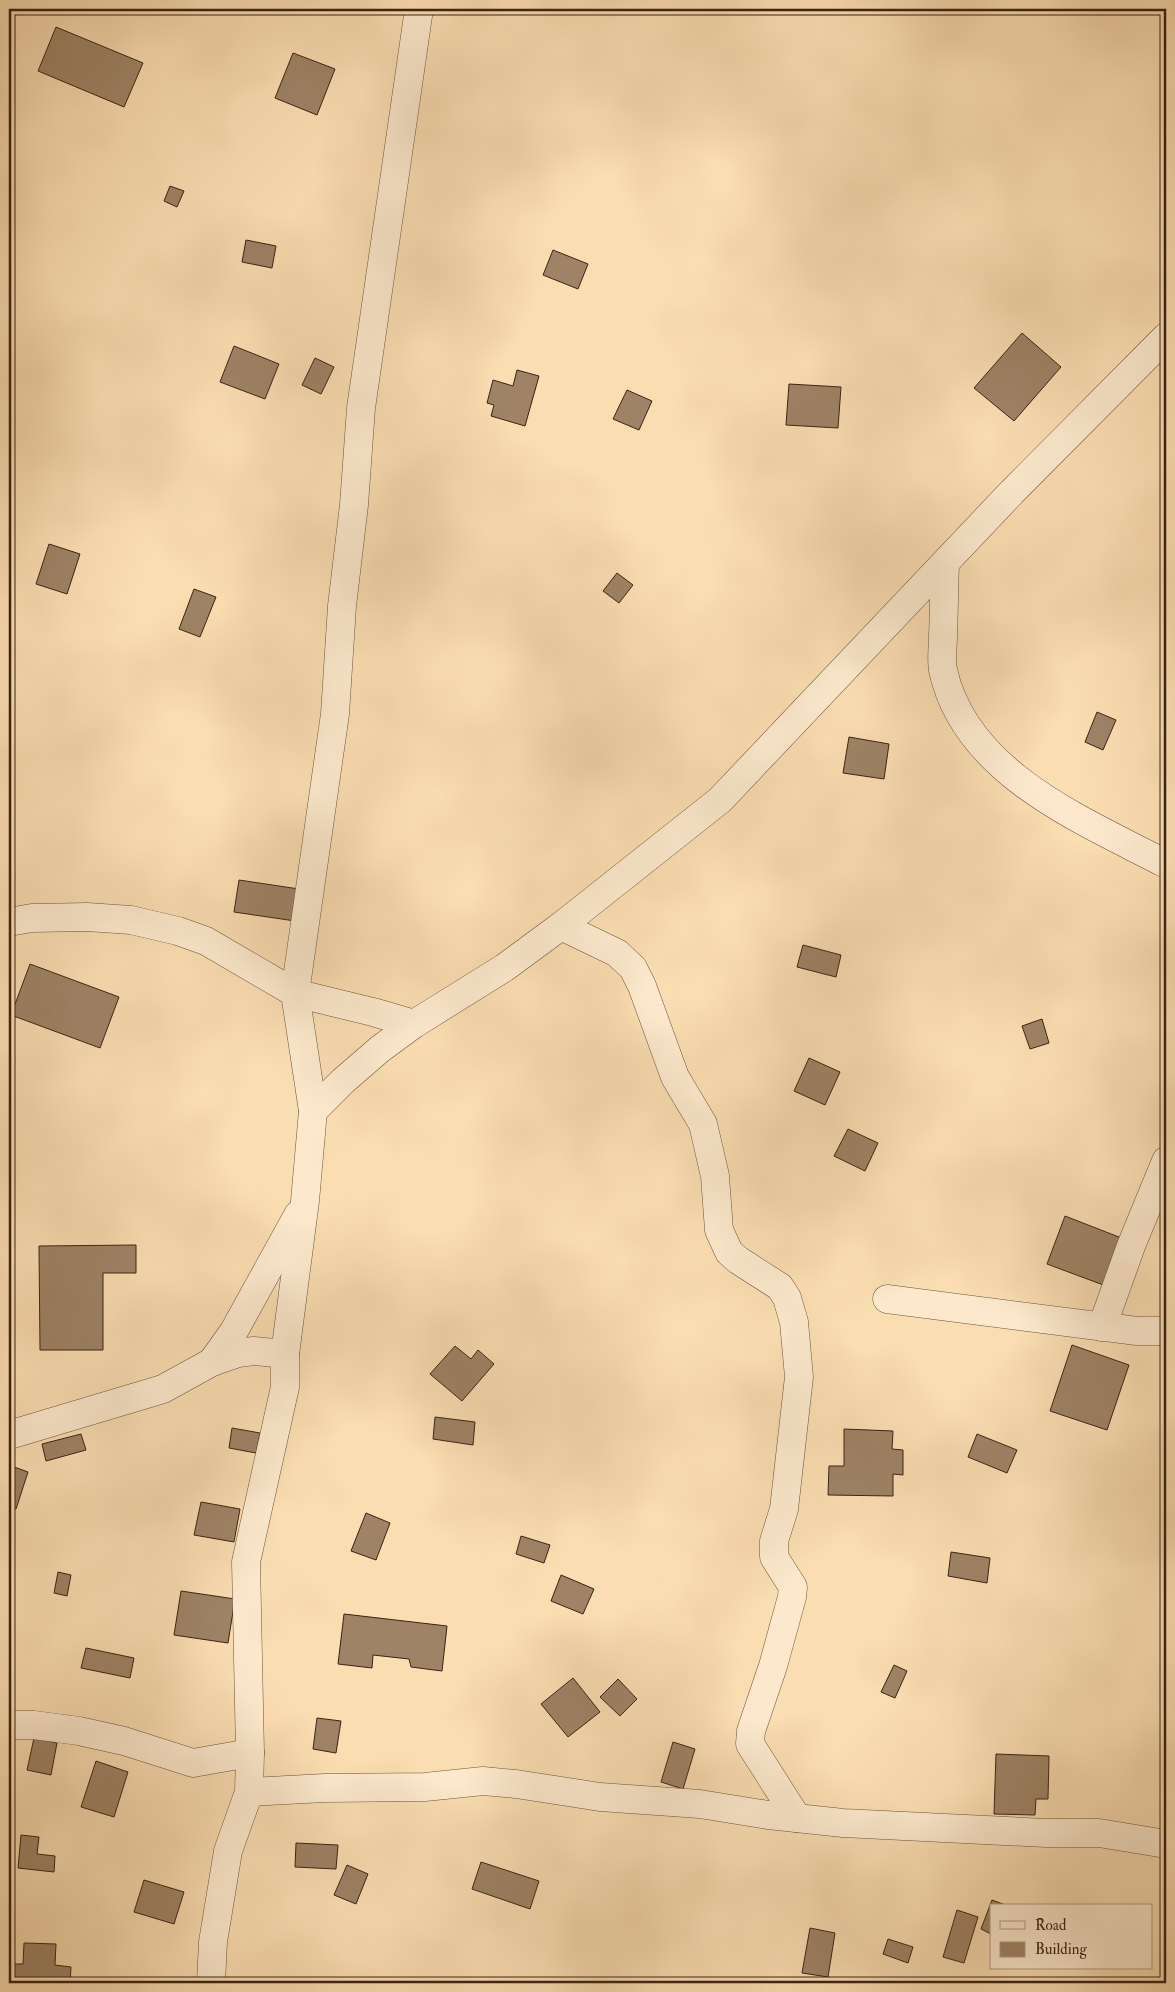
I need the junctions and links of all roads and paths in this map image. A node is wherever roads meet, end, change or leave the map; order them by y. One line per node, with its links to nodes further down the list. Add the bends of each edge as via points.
1 (419, 9): 7 (street, via 361,408 335,714)
2 (1166, 337): 3 (street)
3 (945, 564): 4 (street, via 942,667 951,697 981,744 1033,791); 6 (street, via 720,800)
4 (1166, 864)
5 (9, 922): 7 (street, via 32,918 87,917 131,920 178,931 206,941)
6 (561, 926): 8 (street, via 496,974); 21 (street, via 617,953 634,968 675,1077 703,1124 715,1176 719,1230 729,1252 780,1287 794,1322 799,1378 784,1509 774,1541 774,1557 792,1587 792,1597 774,1666 751,1731 750,1744)
7 (295, 993): 8 (street); 9 (street)
8 (414, 1024): 9 (street, via 361,1064)
9 (313, 1111): 11 (street)
10 (1166, 1162): 13 (street)
11 (305, 1201): 15 (street); 16 (street, via 234,1331)
12 (887, 1299): 13 (street)
13 (1102, 1327): 14 (street)
14 (1166, 1330)
15 (285, 1354): 16 (street, via 254,1351); 19 (street, via 285,1387 246,1562)
16 (212, 1362): 17 (street, via 163,1390)
17 (9, 1435)
18 (9, 1725): 19 (street, via 79,1731 124,1741 193,1763)
19 (250, 1754): 20 (street)
20 (249, 1792): 21 (street, via 425,1787 482,1781 600,1797 700,1804); 23 (street, via 228,1851 213,1942)
21 (797, 1818): 22 (street, via 843,1823 1099,1833)
22 (1166, 1844)
23 (211, 1983)

